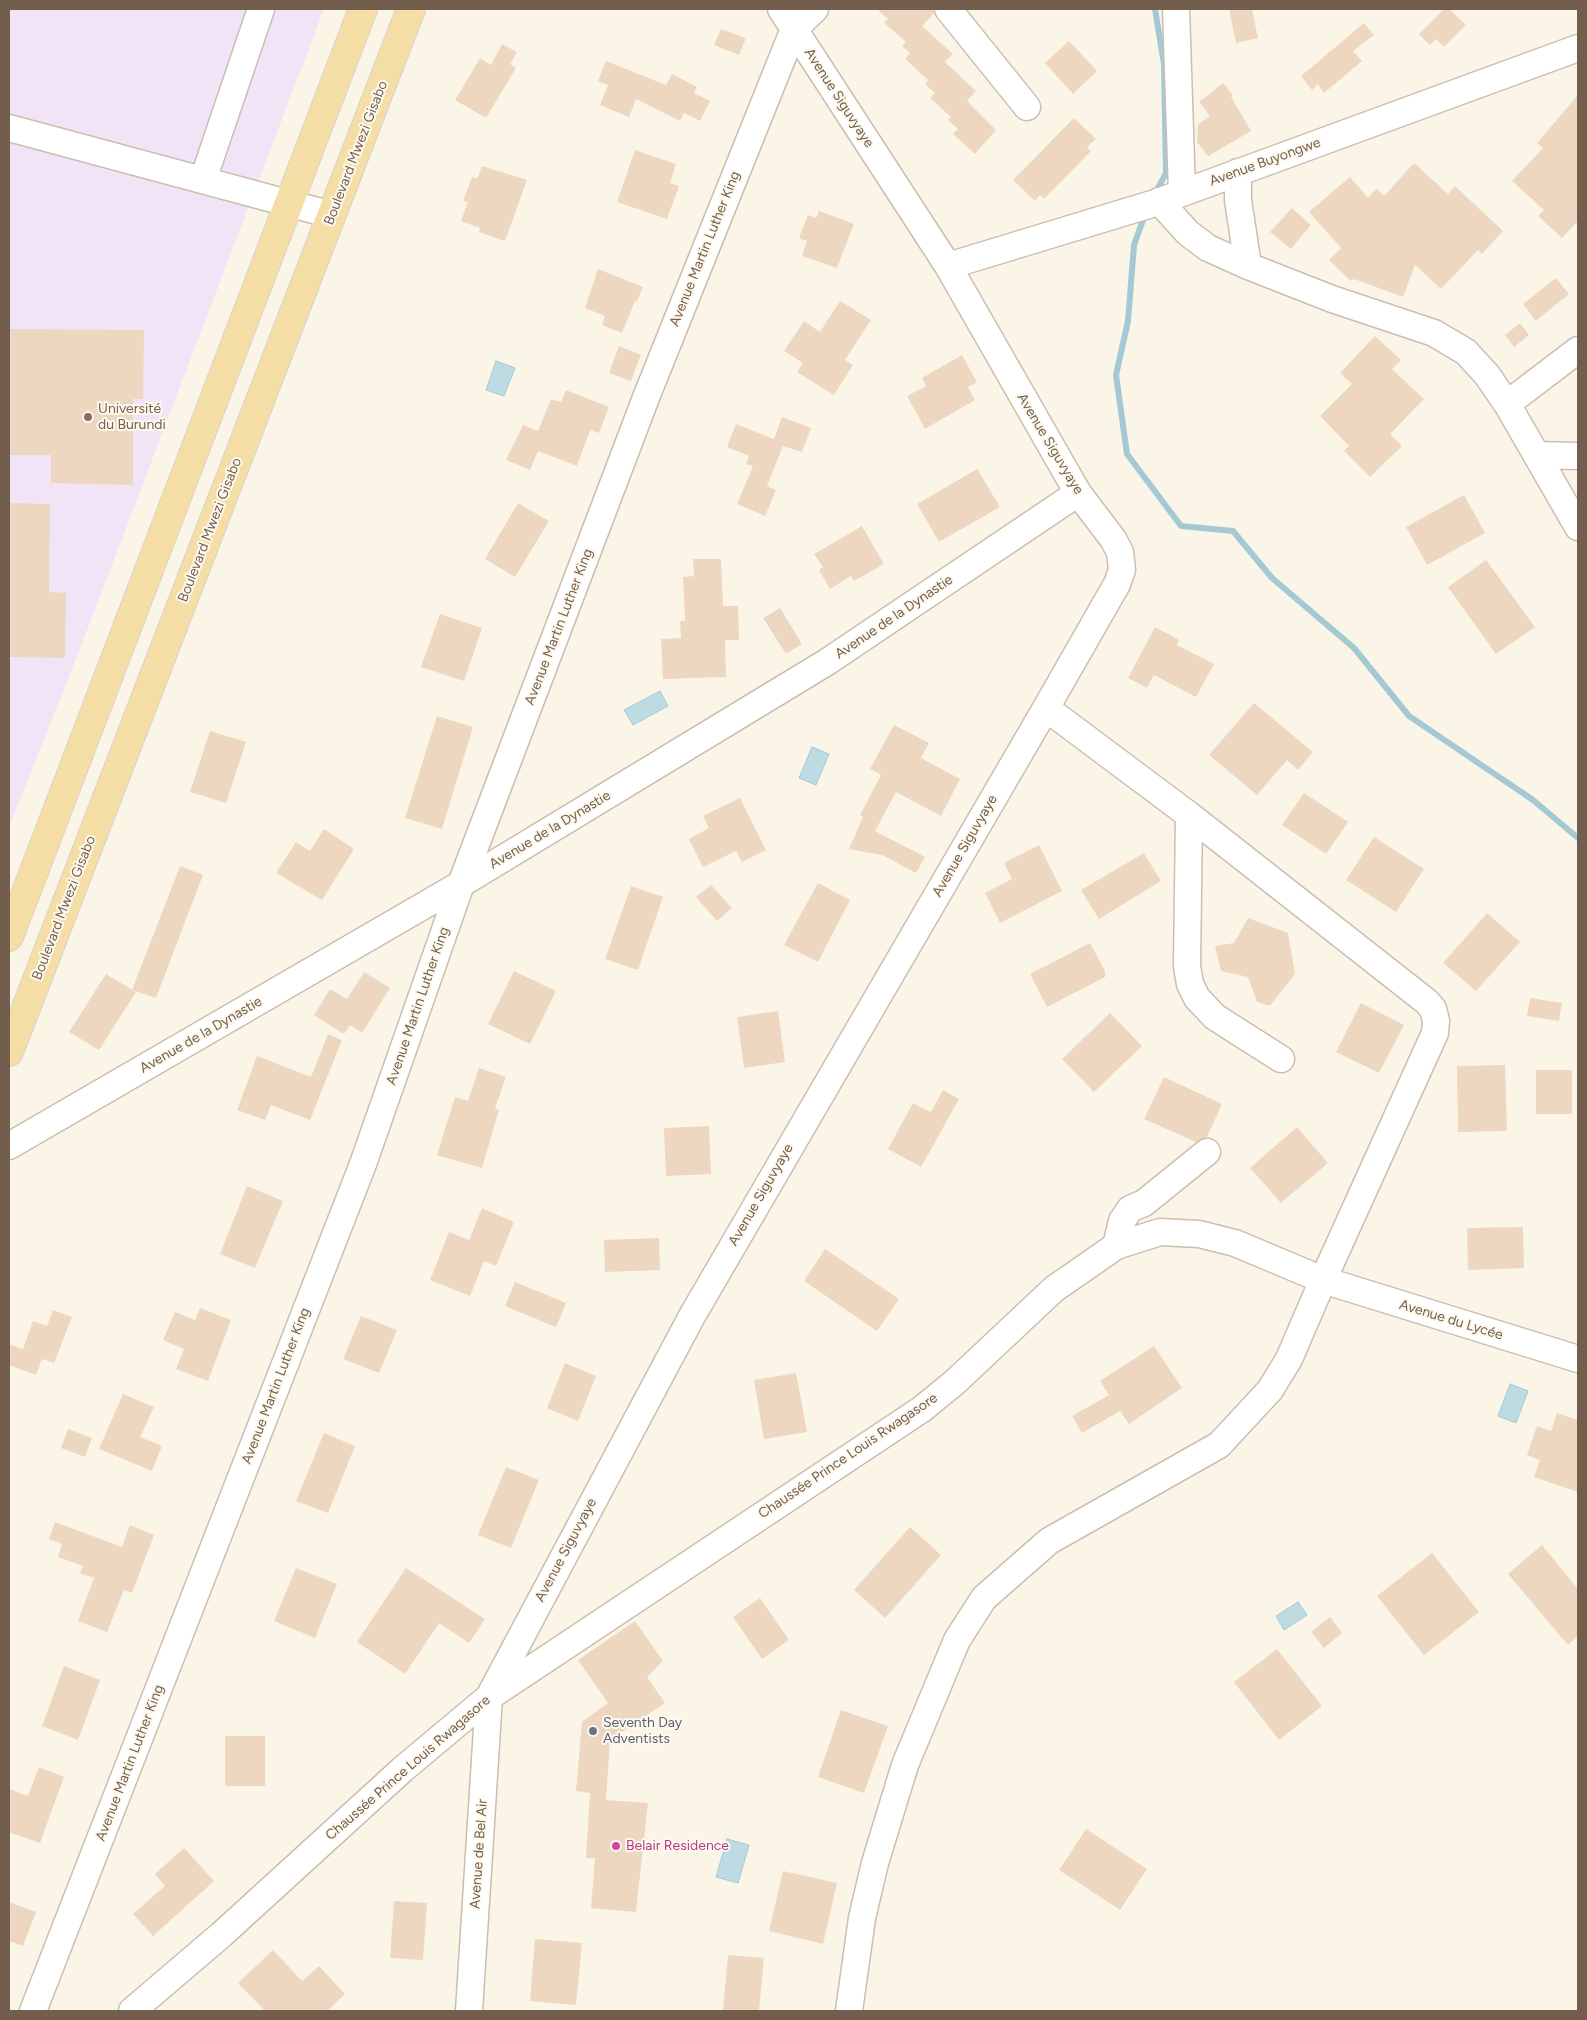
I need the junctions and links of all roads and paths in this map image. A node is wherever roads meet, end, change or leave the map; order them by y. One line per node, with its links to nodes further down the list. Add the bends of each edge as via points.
1 (261, 9): 12 (street)
2 (363, 9): 14 (main road)
3 (411, 9): 15 (main road, Boulevard Mwezi Gisabo)
4 (815, 9): 7 (street, Avenue Martin Luther King)
5 (948, 9): 9 (street)
6 (1176, 9): 13 (street)
7 (788, 19): 16 (street, Avenue Siguvyaye); 28 (street, Avenue Martin Luther King)
8 (1578, 48): 11 (street, Avenue Buyongwe)
9 (1027, 106)
10 (9, 128): 12 (street)
11 (1238, 172): 13 (street, Avenue Buyongwe); 17 (street, via 1241,225)
12 (203, 180): 14 (street)
13 (1165, 199): 16 (street, Avenue Buyongwe); 17 (street, via 1188,233 1208,248)
14 (288, 203): 15 (street); 24 (main road)
15 (332, 216): 25 (main road, Boulevard Mwezi Gisabo)
16 (948, 266): 22 (street, Avenue Siguvyaye)
17 (1248, 266): 19 (street, via 1332,299 1434,333 1466,352 1488,375)
18 (1578, 350): 19 (street)
19 (1507, 404): 20 (street)
20 (1537, 456): 21 (street); 23 (street)
21 (1578, 456)
22 (1078, 494): 26 (street, Avenue Siguvyaye, via 1120,552 1122,570); 28 (street, Avenue de la Dynastie, via 827,662)
23 (1578, 527)
24 (128, 625): 25 (main road); 29 (main road)
25 (166, 643): 30 (main road, Boulevard Mwezi Gisabo)
26 (1046, 708): 27 (street); 37 (street, Avenue Siguvyaye, via 692,1316)
27 (1189, 815): 31 (street, via 1187,966 1190,984 1197,998 1215,1016); 35 (street, via 1433,1009 1435,1033)
28 (461, 884): 32 (street, Avenue de la Dynastie); 38 (street, Avenue Martin Luther King, via 363,1164)
29 (9, 937)
30 (9, 1052)
31 (1281, 1059)
32 (9, 1146)
33 (1207, 1152): 34 (street, via 1144,1203 1130,1209 1122,1221)
34 (1116, 1246): 35 (street, Chaussée Prince Louis Rwagasore, via 1160,1232 1198,1234 1235,1243); 37 (street, Chaussée Prince Louis Rwagasore, via 1054,1289 922,1409)
35 (1323, 1280): 36 (street, Avenue du Lycée); 41 (street, via 1289,1359 1270,1390 1219,1445 1050,1541 984,1598 957,1640 905,1765 862,1918)
36 (1578, 1359)
37 (489, 1698): 39 (street, Chaussée Prince Louis Rwagasore, via 403,1769); 40 (street, Avenue de Bel Air)
38 (33, 2011)
39 (132, 2011)
40 (469, 2011)
41 (849, 2011)

